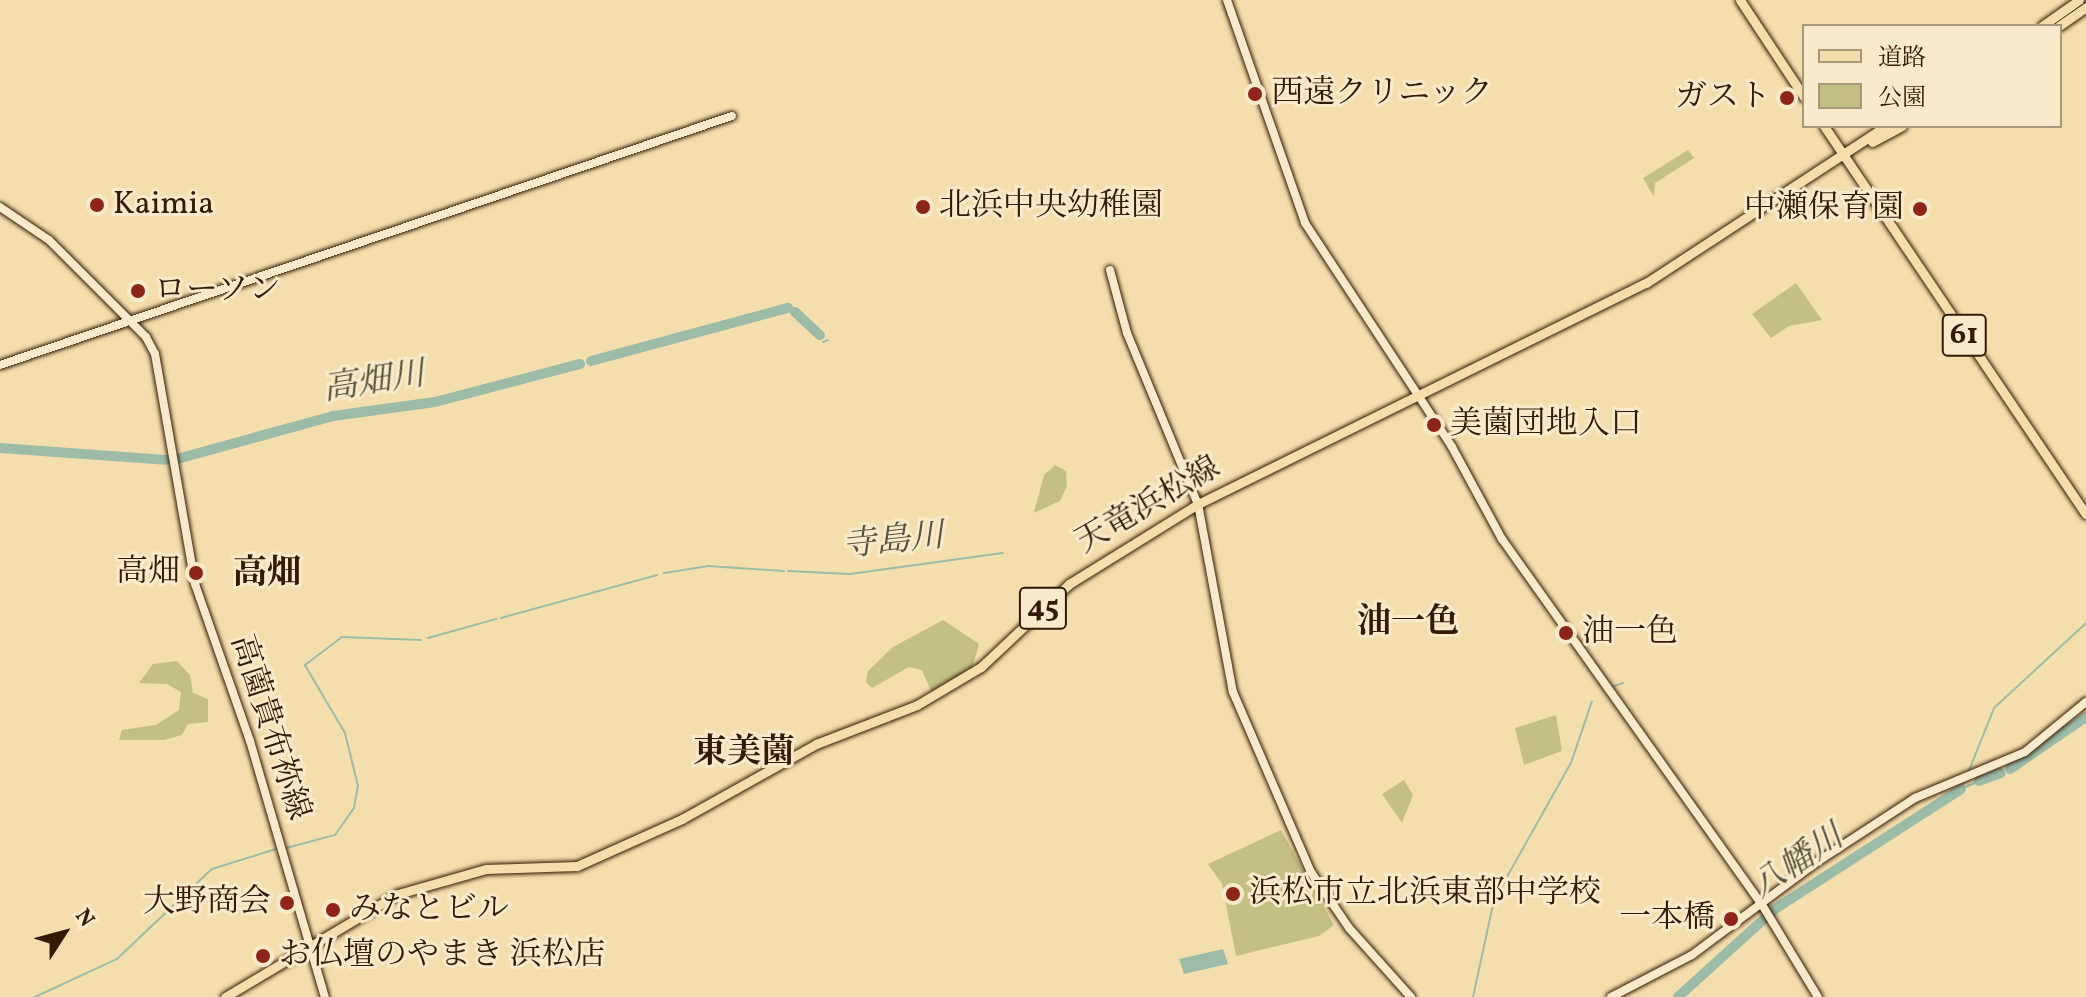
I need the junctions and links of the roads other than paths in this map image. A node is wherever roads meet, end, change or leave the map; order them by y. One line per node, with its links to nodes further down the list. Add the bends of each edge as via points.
1 (1227, 0): 17 (street, via 1295,205)
2 (1740, 0): 7 (main road)
3 (2079, 0): 5 (main road)
4 (2086, 7): 6 (main road)
5 (2045, 24)
6 (2062, 24)
7 (1802, 94)
8 (732, 116): 15 (street)
9 (1825, 128): 12 (main road, 61)
10 (1883, 128): 12 (main road, 天竜浜松線 / 45)
11 (1898, 128): 12 (main road, 天竜浜松線 / 45)
12 (1844, 156): 17 (main road, 天竜浜松線 / 45, via 1646,283); 19 (main road, 61)
13 (0, 207): 15 (street, 高薗貴布祢線, via 49,240)
14 (1110, 270): 18 (street, via 1127,333)
15 (130, 321): 16 (street); 22 (street, 高薗貴布祢線, via 155,354 195,584 250,741)
16 (0, 365)
17 (1418, 394): 18 (main road, 天竜浜松線 / 45); 21 (street, via 1502,539)
18 (1198, 504): 22 (main road, 天竜浜松線 / 45, via 1069,584 981,667 917,705 829,737 682,819 577,866 486,869 420,887 371,908); 25 (street, via 1229,683 1279,801 1331,906)
19 (2086, 514)
20 (2086, 702): 21 (street, via 2025,752 1965,776 1868,827)
21 (1763, 907): 26 (street, via 1692,955); 27 (street)
22 (311, 948): 23 (main road, 天竜浜松線 / 45); 24 (street, 高薗貴布祢線)
23 (225, 997)
24 (325, 997)
25 (1411, 997)
26 (1611, 997)
27 (1818, 997)

